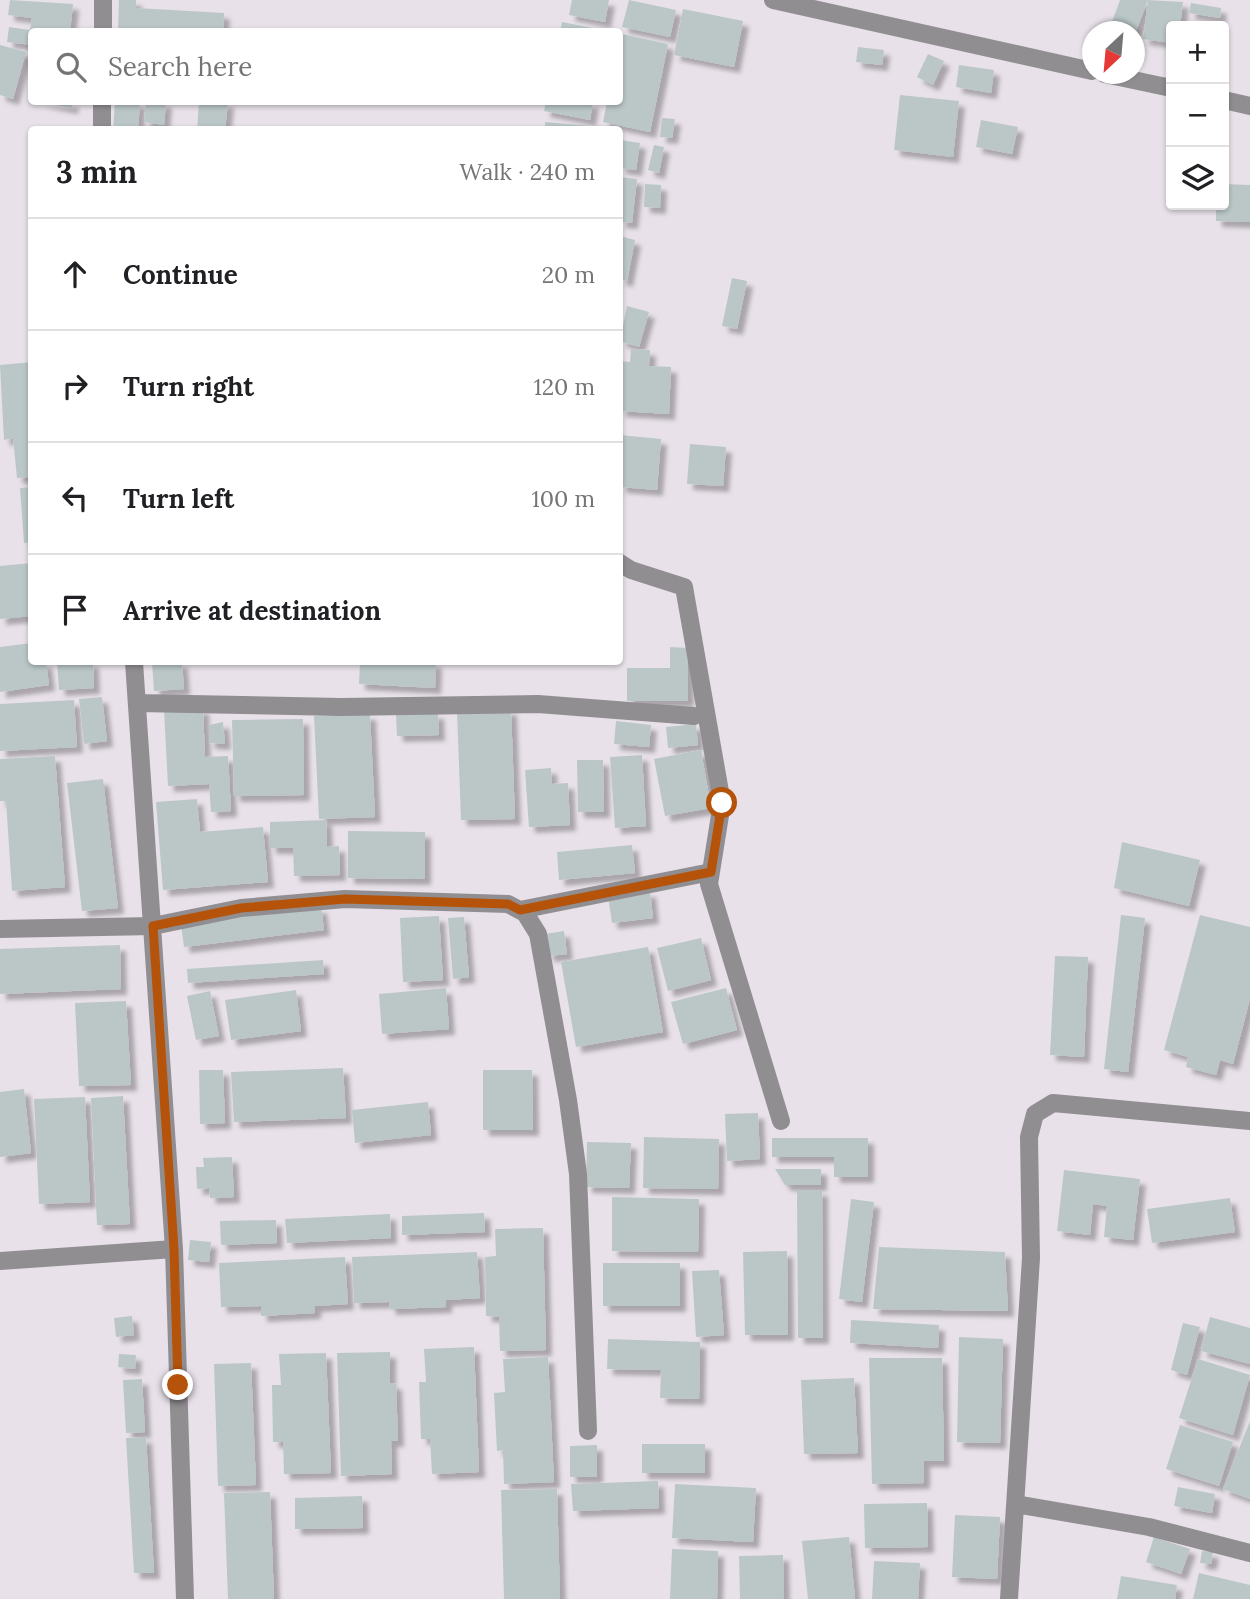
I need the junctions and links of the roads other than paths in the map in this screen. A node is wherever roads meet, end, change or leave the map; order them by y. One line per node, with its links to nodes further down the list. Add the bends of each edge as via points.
1 (103, 0): 3 (street)
2 (773, 0): 4 (street)
3 (103, 28)
4 (1082, 69)
5 (1145, 82): 6 (street)
6 (1166, 87)
7 (1229, 101): 9 (street)
8 (102, 105): 10 (street)
9 (1250, 106)
10 (102, 126)
11 (623, 565): 15 (street, via 684,587 722,803)
12 (134, 665): 13 (street)
13 (138, 704): 14 (street, via 538,704); 17 (street)
14 (694, 716)
15 (711, 872): 16 (street); 19 (street, via 709,884)
16 (520, 910): 17 (street, via 508,904 345,899 241,908); 23 (street, via 538,934 578,1174)
17 (153, 926): 18 (street); 21 (street)
18 (0, 929)
19 (781, 1121)
20 (1250, 1121): 24 (street, via 1053,1103 1035,1114 1029,1137 1031,1258)
21 (174, 1249): 22 (street); 26 (street)
22 (0, 1261)
23 (588, 1431)
24 (1016, 1504): 25 (street, via 1149,1527); 27 (street)
25 (1250, 1553)
26 (185, 1599)
27 (1009, 1599)

